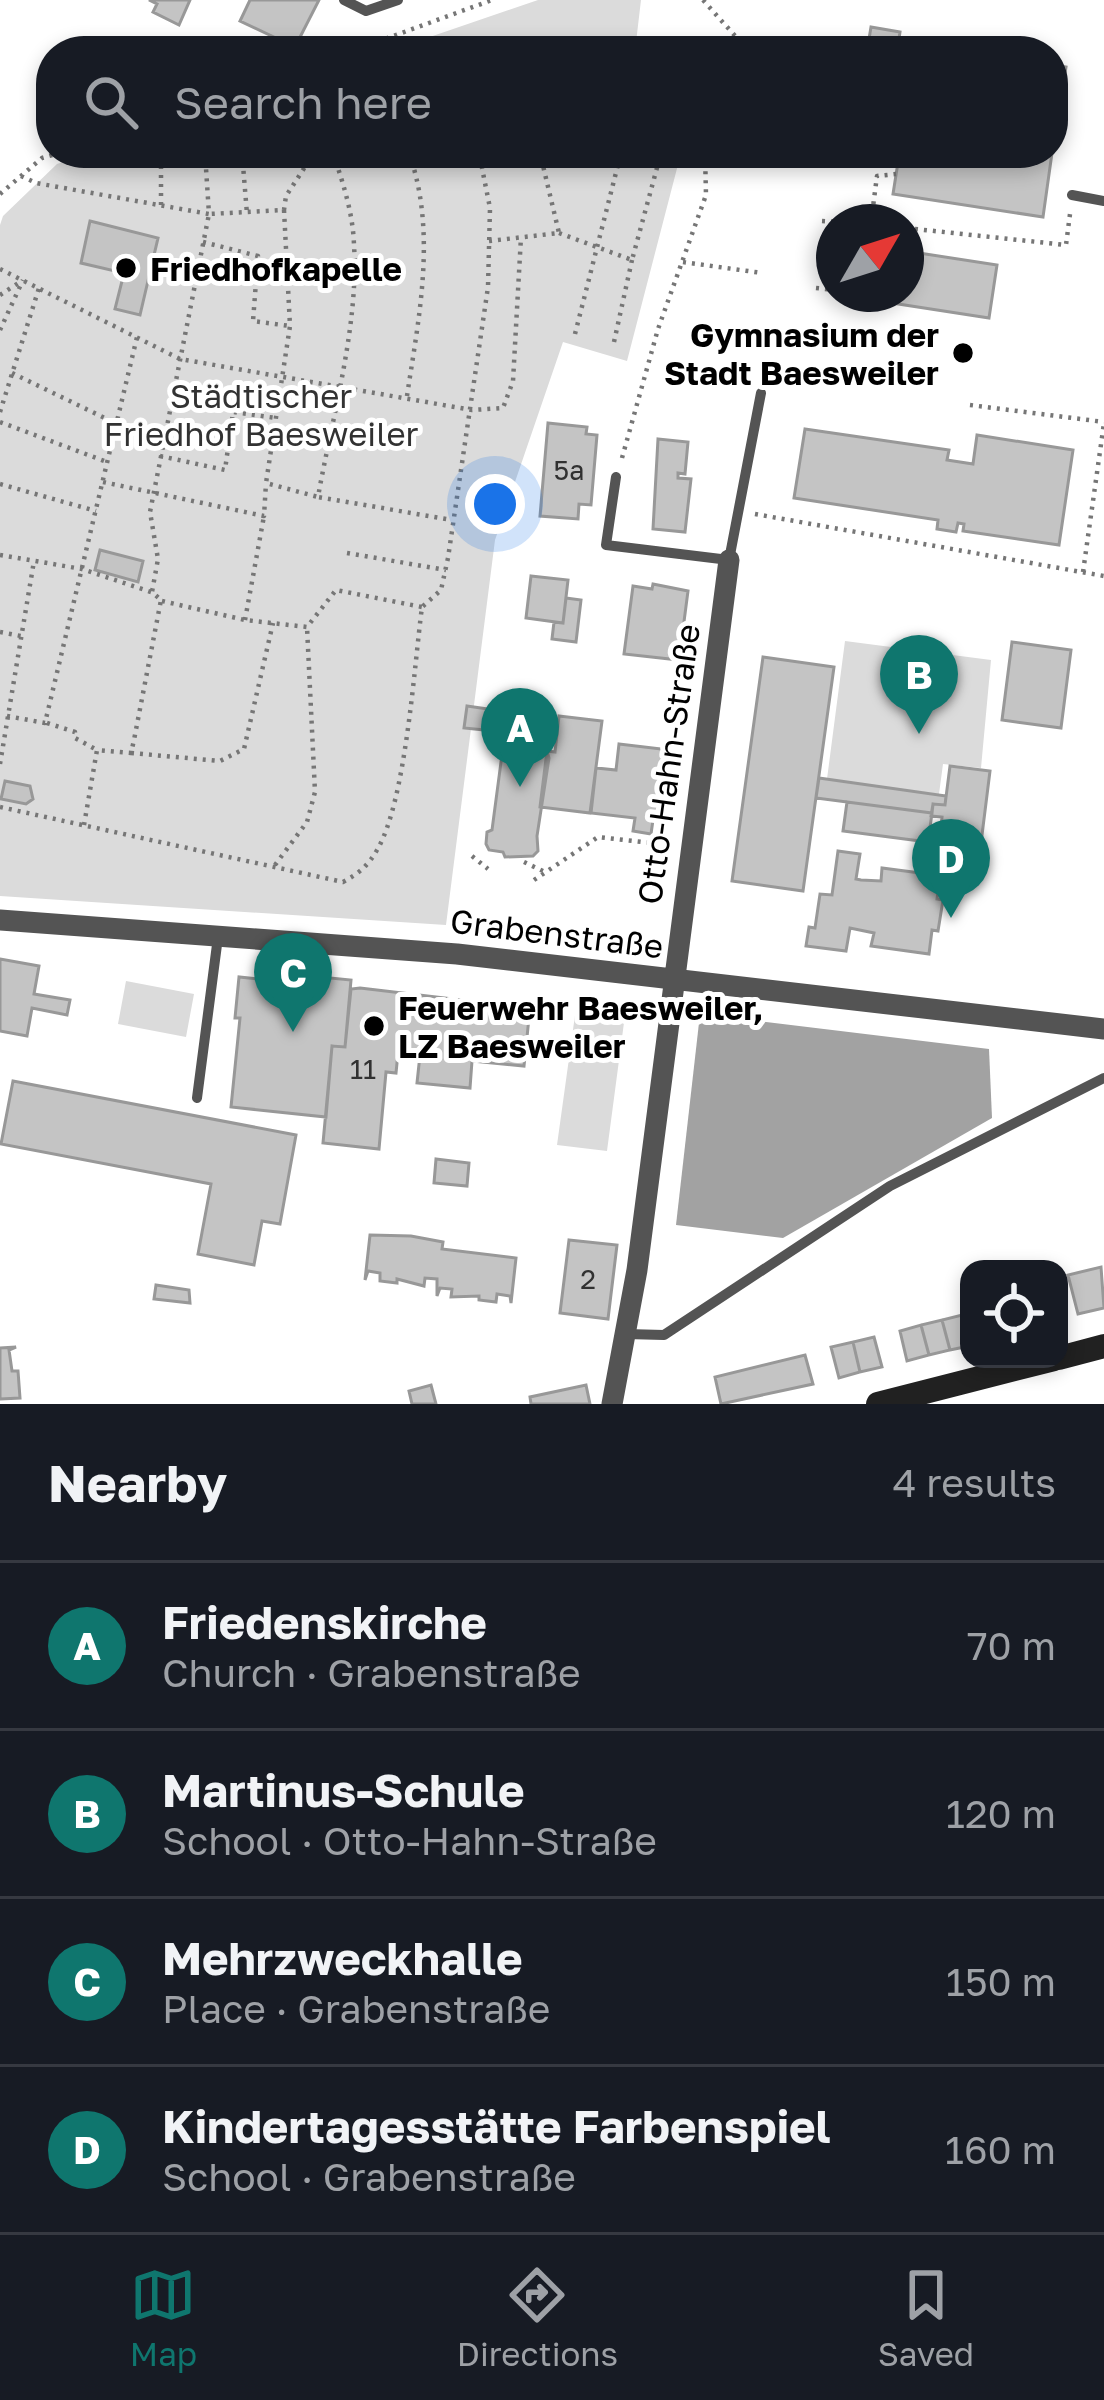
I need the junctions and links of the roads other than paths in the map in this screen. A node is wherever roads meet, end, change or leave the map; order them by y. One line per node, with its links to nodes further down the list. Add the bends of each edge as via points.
1 (344, 0): 2 (lane, via 366,11)
2 (398, 0)
3 (1072, 195): 4 (lane)
4 (1104, 201)
5 (761, 393): 7 (lane)
6 (616, 477): 7 (lane, via 607,545)
7 (728, 560): 10 (street, Otto-Hahn-Straße)
8 (0, 920): 9 (street, Grabenstraße)
9 (219, 934): 10 (street, Grabenstraße); 13 (lane)
10 (674, 980): 11 (street, Grabenstraße); 14 (street, Otto-Hahn-Straße)
11 (1104, 1029)
12 (1104, 1078): 14 (lane, via 890,1186 664,1334)
13 (196, 1098)
14 (623, 1334): 18 (street, Otto-Hahn-Straße)
15 (1104, 1346): 16 (main road)
16 (1068, 1355)
17 (1017, 1368): 19 (main road)
18 (612, 1404)
19 (878, 1404)

